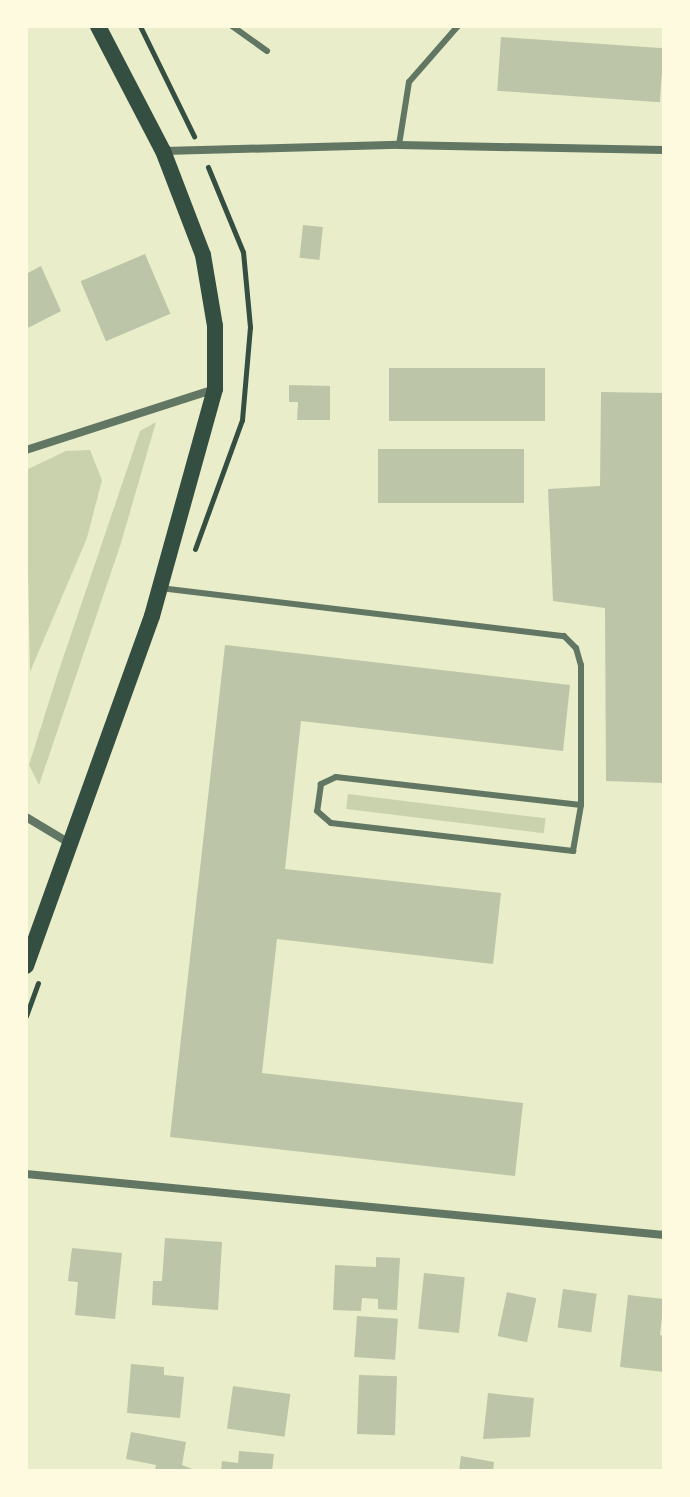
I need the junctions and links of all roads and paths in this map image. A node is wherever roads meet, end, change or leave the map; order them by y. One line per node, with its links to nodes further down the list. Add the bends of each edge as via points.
1 (98, 26): 7 (main road)
2 (232, 26): 4 (lane)
3 (458, 26): 5 (lane, via 409,82)
4 (267, 51)
5 (399, 145): 6 (street); 7 (street)
6 (664, 150)
7 (163, 151): 8 (main road, via 203,255 215,326)
8 (215, 389): 9 (street); 10 (main road)
9 (26, 450)
10 (160, 588): 11 (lane, via 564,636 576,648 581,665); 13 (main road)
11 (581, 805): 11 (lane, via 573,851 331,823 317,811 321,784 336,777)
12 (26, 817): 13 (street)
13 (71, 844): 14 (main road)
14 (26, 966)
15 (26, 1174): 16 (street)
16 (664, 1235)

